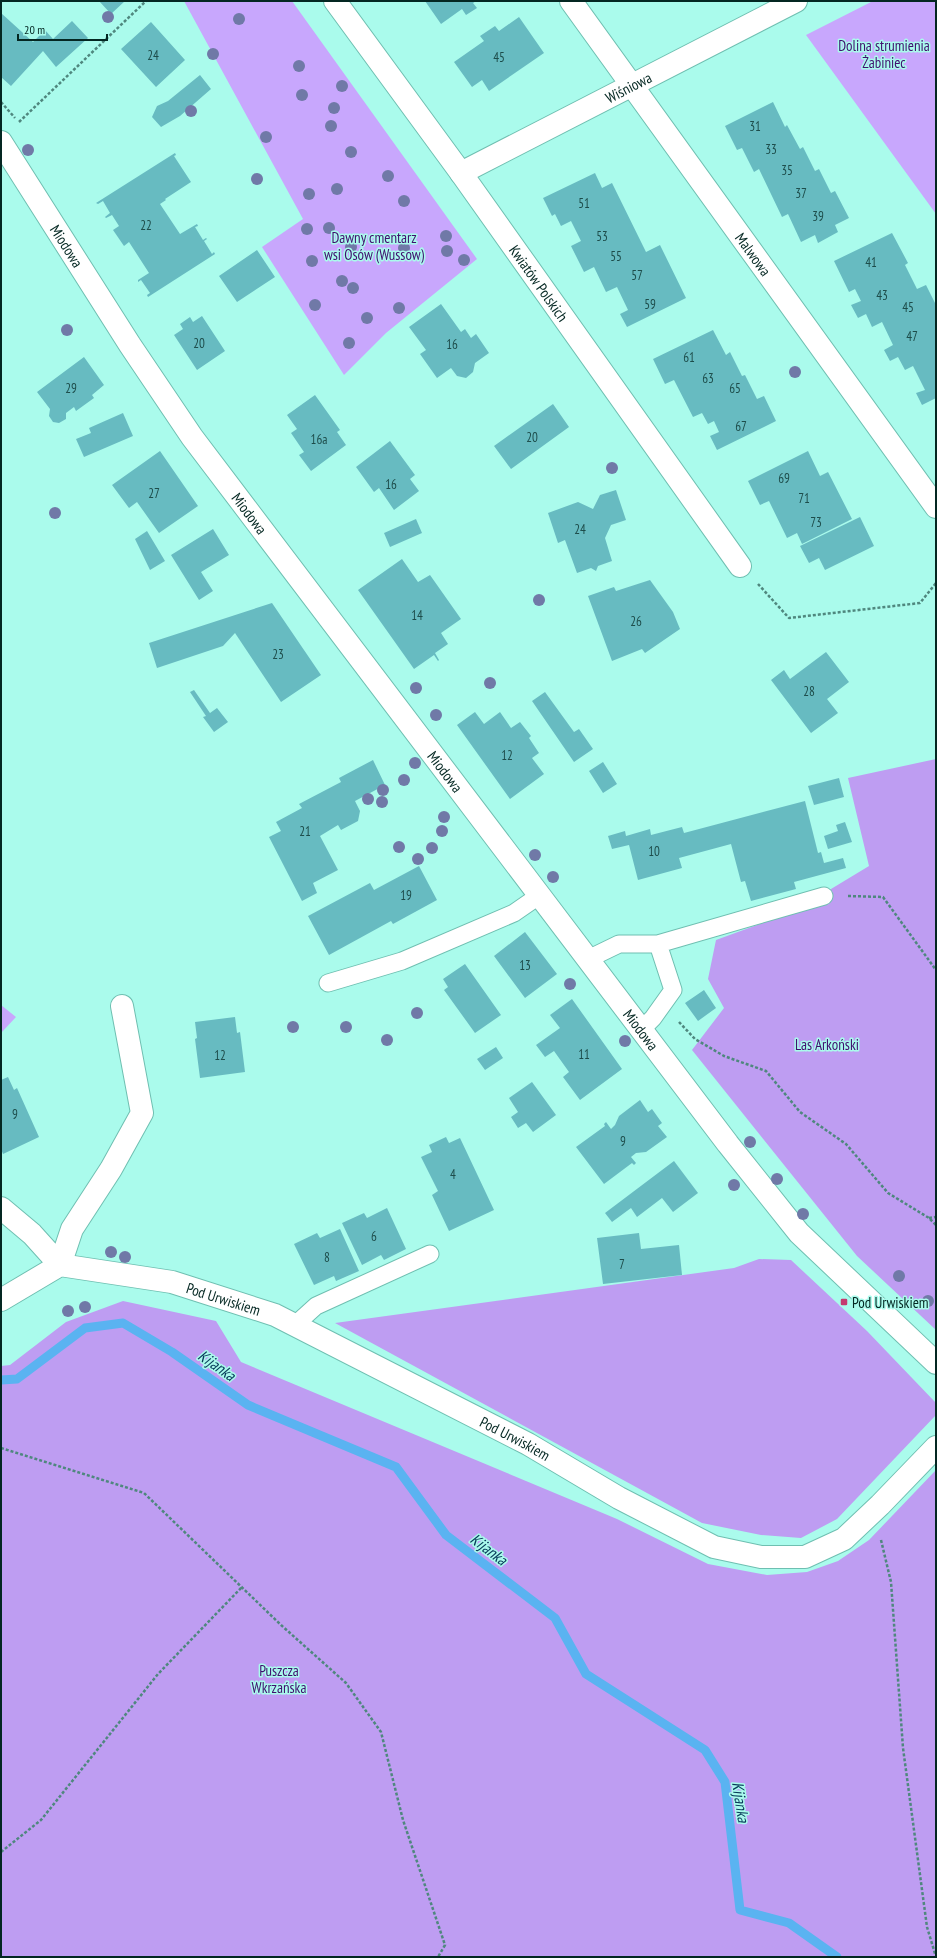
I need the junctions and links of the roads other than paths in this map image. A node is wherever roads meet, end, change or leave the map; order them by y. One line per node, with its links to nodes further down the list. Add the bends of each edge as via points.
1 (335, 1): 6 (street, Kwiatów Polskich)
2 (571, 1): 4 (street, Malwowa)
3 (796, 1): 4 (street, Wiśniowa)
4 (632, 84): 6 (street, Wiśniowa); 7 (street, Malwowa)
5 (1, 142): 9 (street, Miodowa, via 130,345 192,437)
6 (461, 174): 8 (street, Kwiatów Polskich)
7 (936, 508)
8 (740, 566)
9 (540, 895): 12 (street, Miodowa); 13 (lane, via 514,913 402,961)
10 (824, 896): 11 (lane)
11 (658, 944): 12 (lane, via 619,944); 15 (lane, via 673,990)
12 (588, 959): 15 (street, Miodowa)
13 (328, 983)
14 (122, 1006): 18 (street, via 142,1113 111,1169 72,1229)
15 (642, 1029): 21 (street, Miodowa, via 783,1215 817,1251)
16 (1, 1208): 18 (street, via 32,1234)
17 (430, 1254): 20 (lane, via 316,1306)
18 (60, 1265): 19 (street); 20 (street, Pod Urwiskiem, via 172,1282 275,1315)
19 (1, 1300)
20 (295, 1325): 22 (street, Pod Urwiskiem, via 528,1444 619,1498 714,1547 761,1557 805,1557 844,1539)
21 (936, 1363)
22 (936, 1446)

